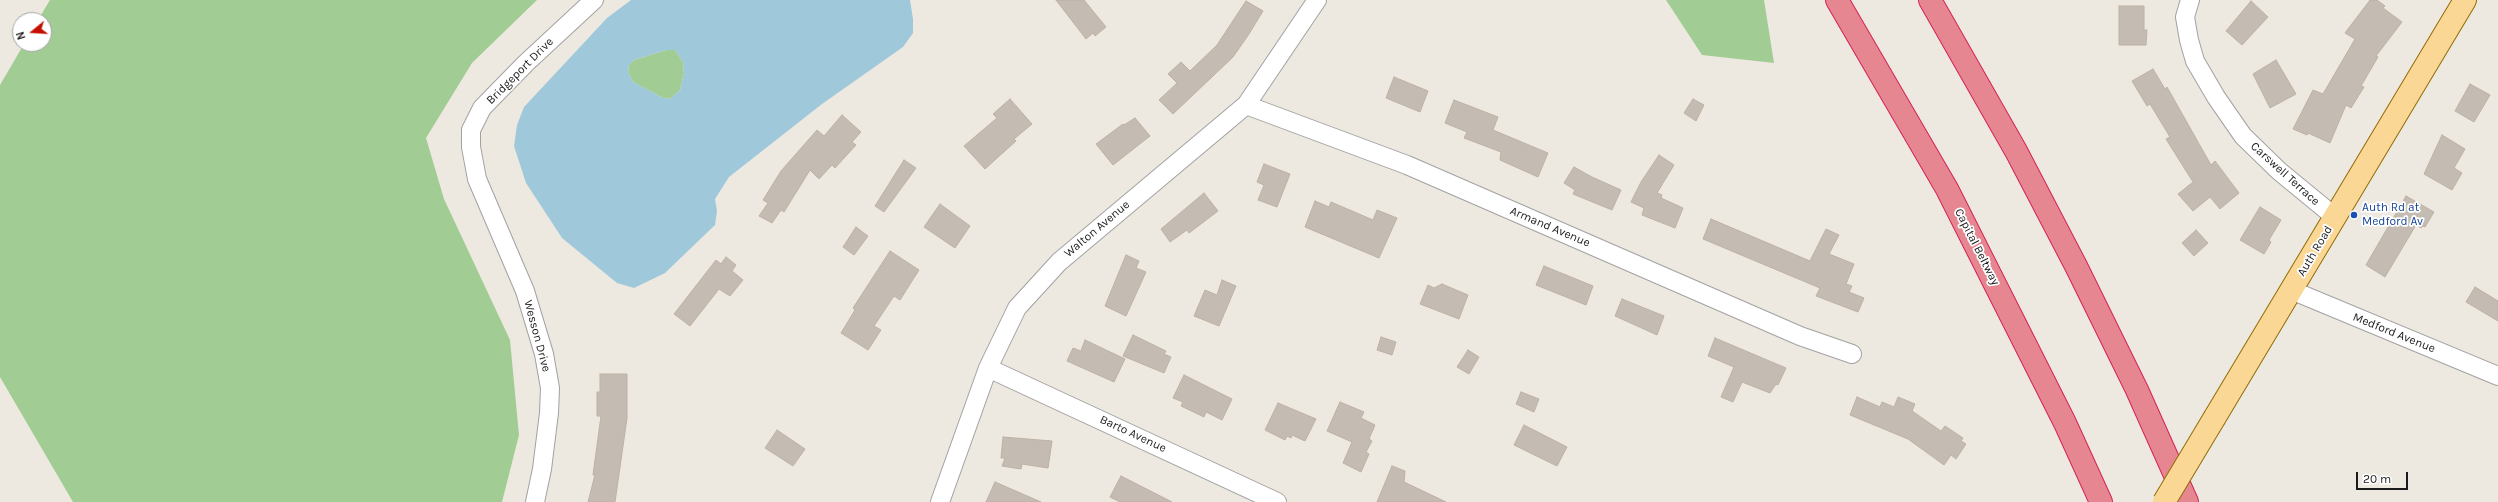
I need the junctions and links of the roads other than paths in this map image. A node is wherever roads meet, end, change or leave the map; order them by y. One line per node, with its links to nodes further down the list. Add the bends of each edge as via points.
1 (594, 0): 8 (street, Bridgeport Drive, via 482,108 471,130 471,147)
2 (1317, 0): 7 (street, Walton Avenue)
3 (1837, 0): 17 (highway, Capital Beltway, via 1947,189 2065,423)
4 (1930, 0): 19 (highway, via 2016,151 2076,266 2137,390)
5 (2190, 0): 9 (street, Carswell Terrace, via 2185,17 2189,40 2195,61 2216,97 2244,136 2278,171)
6 (2465, 0): 9 (main road, Auth Road)
7 (1246, 105): 11 (street, Armand Avenue, via 1407,165 1800,336); 12 (street, Walton Avenue, via 1058,262 1017,308)
8 (477, 179): 14 (street, Wesson Drive, via 525,291 544,354 550,388 549,413)
9 (2335, 217): 10 (main road, Auth Road)
10 (2291, 290): 13 (street, Medford Avenue); 18 (main road, Auth Road, bridge)
11 (1852, 354)
12 (988, 368): 15 (street, Walton Avenue); 16 (street, Barto Avenue)
13 (2498, 376)
14 (535, 502)
15 (940, 502)
16 (1277, 502)
17 (2101, 502)
18 (2164, 502)
19 (2187, 502)

